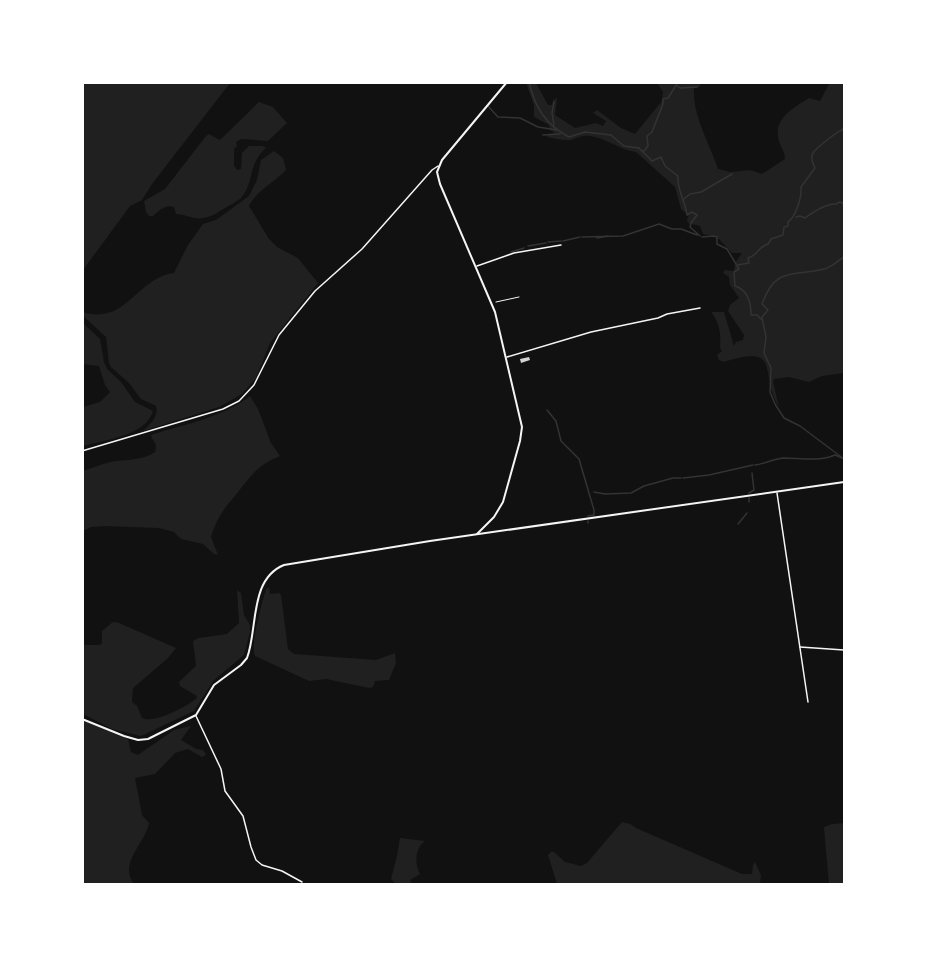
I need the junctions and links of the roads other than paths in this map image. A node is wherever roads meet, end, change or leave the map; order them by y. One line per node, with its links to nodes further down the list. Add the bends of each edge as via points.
1 (507, 82): 2 (main road)
2 (438, 166): 4 (main road, via 439,180); 7 (street, via 362,249 315,291 282,331 257,381 239,401 193,419)
3 (561, 244): 4 (street, via 514,253)
4 (476, 267): 6 (main road)
5 (700, 308): 6 (street, via 591,332)
6 (506, 357): 10 (main road, via 522,424 521,437 503,502)
7 (82, 451)
8 (844, 482): 9 (main road)
9 (777, 492): 10 (main road); 11 (street)
10 (477, 534): 14 (main road, via 278,568 260,592 247,658 212,687)
11 (799, 647): 12 (street); 13 (street)
12 (844, 650)
13 (808, 702)
14 (196, 715): 15 (main road, via 142,740 111,732); 16 (street, via 221,769 227,794 243,816 256,860)
15 (82, 718)
16 (302, 882)

